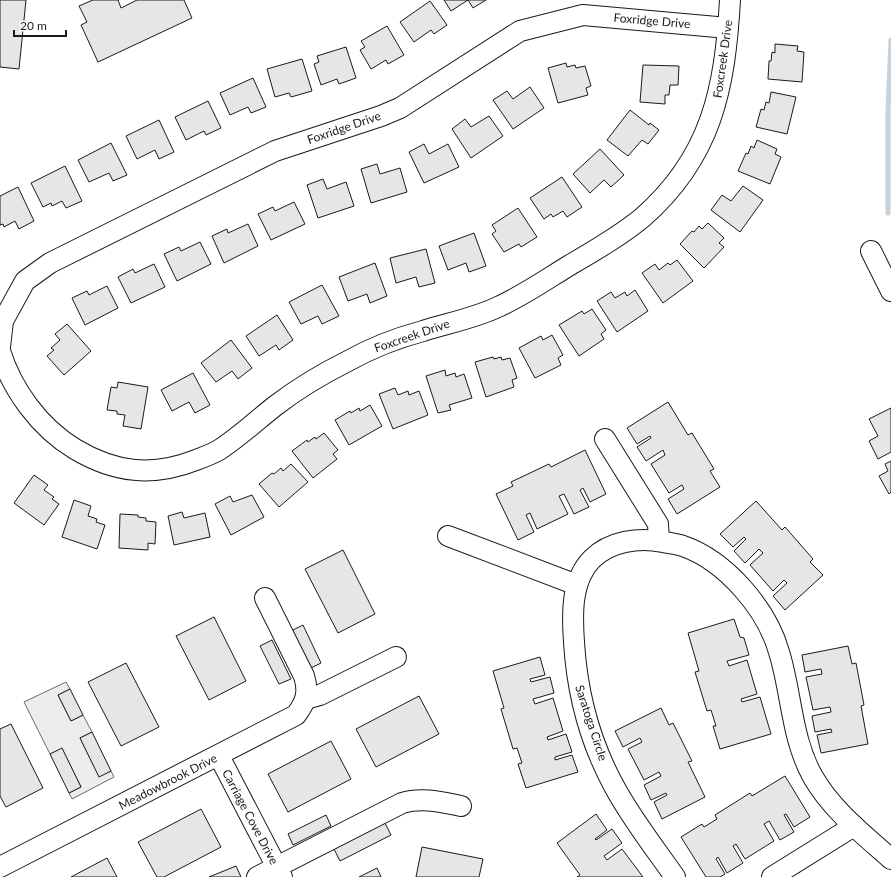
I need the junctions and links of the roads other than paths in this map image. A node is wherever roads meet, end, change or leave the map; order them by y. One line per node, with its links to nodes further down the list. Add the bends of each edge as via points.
1 (730, 0): 2 (street, Foxcreek Drive)
2 (728, 28): 5 (street, Foxridge Drive, via 583,15 520,32 400,108 275,151 50,263 25,281); 5 (street, Foxcreek Drive, via 716,106 706,134 680,177 659,202 640,219 616,237 501,306 395,340 349,360 301,388 216,452 182,465 149,471 113,466 66,444 25,402 6,369)
3 (871, 251): 4 (street)
4 (891, 291)
5 (1, 334)
6 (605, 439): 8 (street, via 658,524)
7 (448, 536): 9 (street)
8 (659, 541): 9 (street, Saratoga Circle, via 626,541 606,548 587,564); 15 (street, Saratoga Circle, via 684,546 711,561 738,583 756,606 771,631 779,652 797,740 806,762 832,804)
9 (578, 585): 20 (street, Saratoga Circle, via 572,622 576,672 585,712 600,758 630,814)
10 (265, 598): 12 (street, via 304,676 307,687)
11 (396, 657): 12 (street, via 320,695)
12 (306, 699): 13 (street, Meadowbrook Drive, via 299,711 289,720)
13 (218, 756): 17 (street, Meadowbrook Drive); 18 (street, Carriage Cove Drive)
14 (461, 806): 18 (street, via 434,800 402,803)
15 (854, 826): 16 (street, Saratoga Circle); 21 (street)
16 (891, 859)
17 (0, 867)
18 (279, 872): 19 (street)
19 (257, 877)
20 (675, 877)
21 (772, 877)

